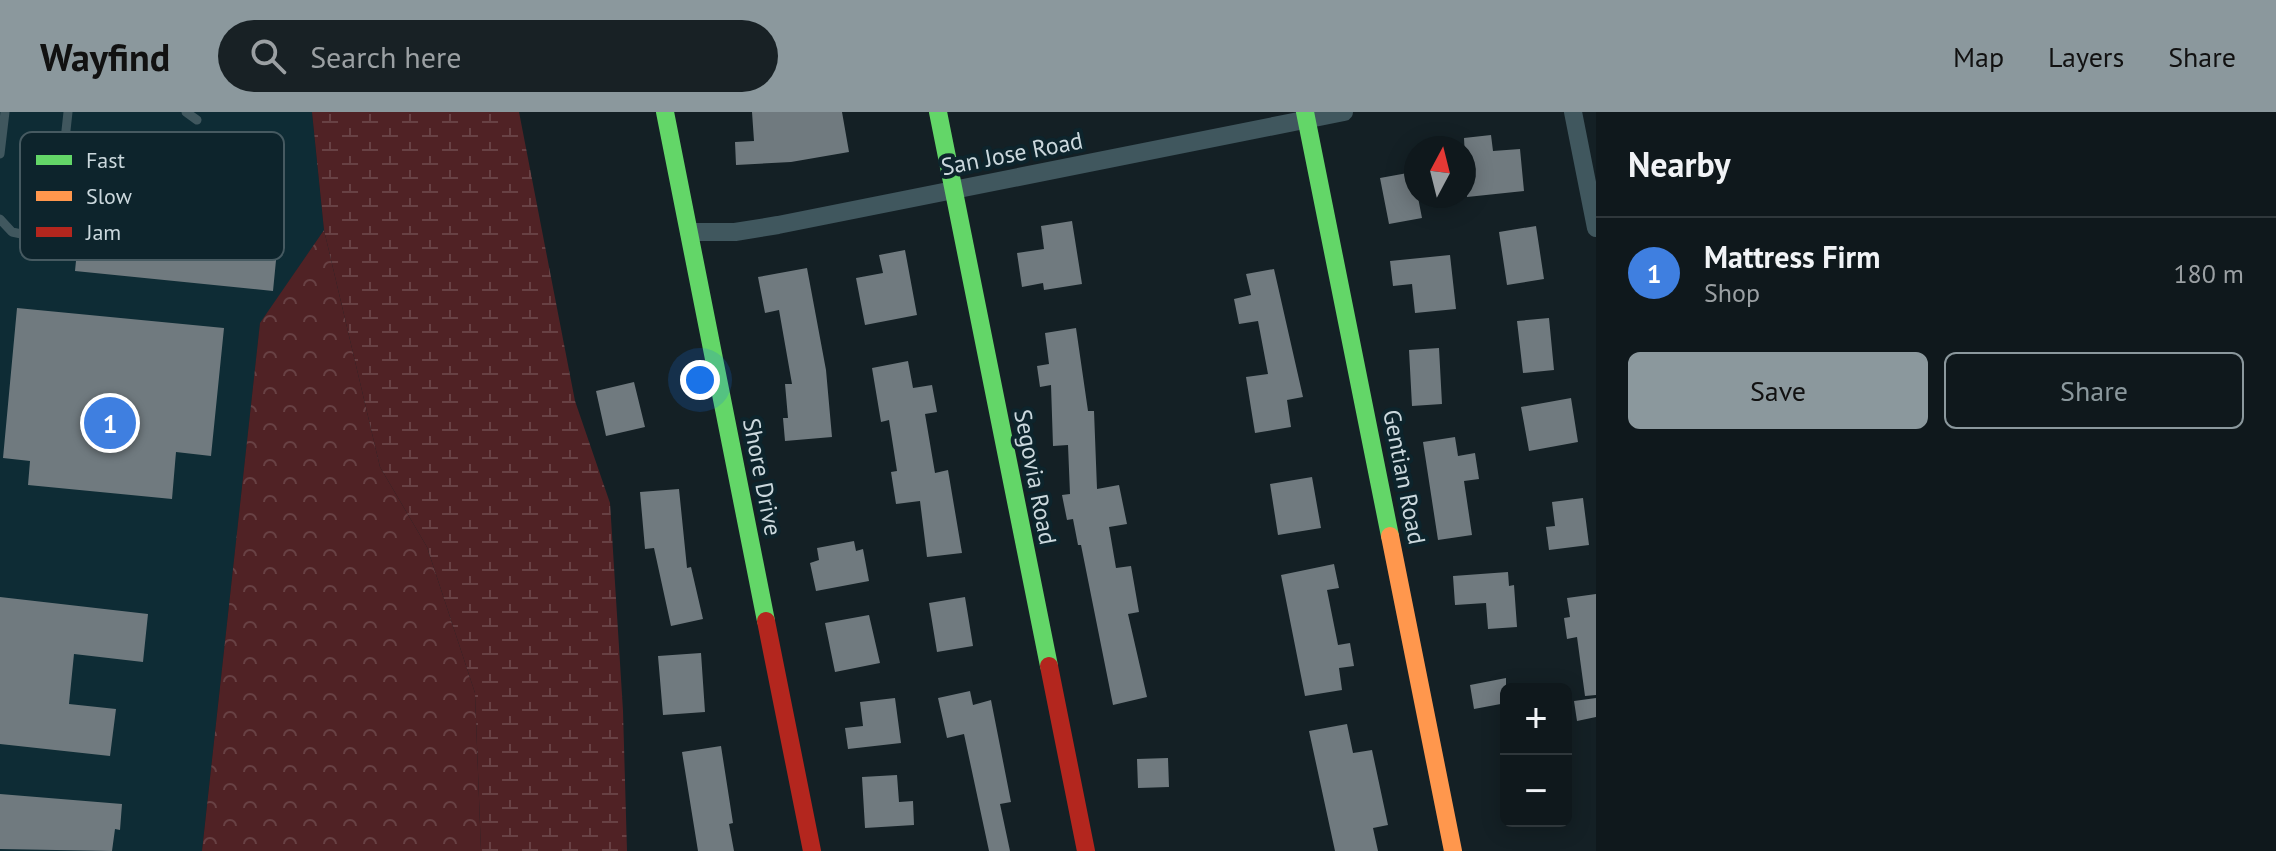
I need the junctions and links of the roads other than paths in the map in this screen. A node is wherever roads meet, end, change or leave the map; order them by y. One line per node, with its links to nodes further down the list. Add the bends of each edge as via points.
1 (5, 112): 11 (lane)
2 (68, 112): 10 (lane)
3 (186, 112): 9 (lane)
4 (665, 112): 15 (street, Shore Drive)
5 (938, 112): 12 (street, Segovia Road)
6 (1344, 112): 8 (street, San Jose Road)
7 (1573, 112): 14 (street)
8 (1306, 116): 12 (street, San Jose Road); 19 (street, Gentian Road)
9 (197, 120)
10 (66, 132)
11 (0, 154)
12 (953, 190): 15 (street, San Jose Road, via 735,232); 18 (street, Segovia Road)
13 (0, 219): 16 (lane)
14 (1596, 228)
15 (689, 232): 17 (street, Shore Drive)
16 (20, 234)
17 (812, 851)
18 (1086, 851)
19 (1453, 851)

